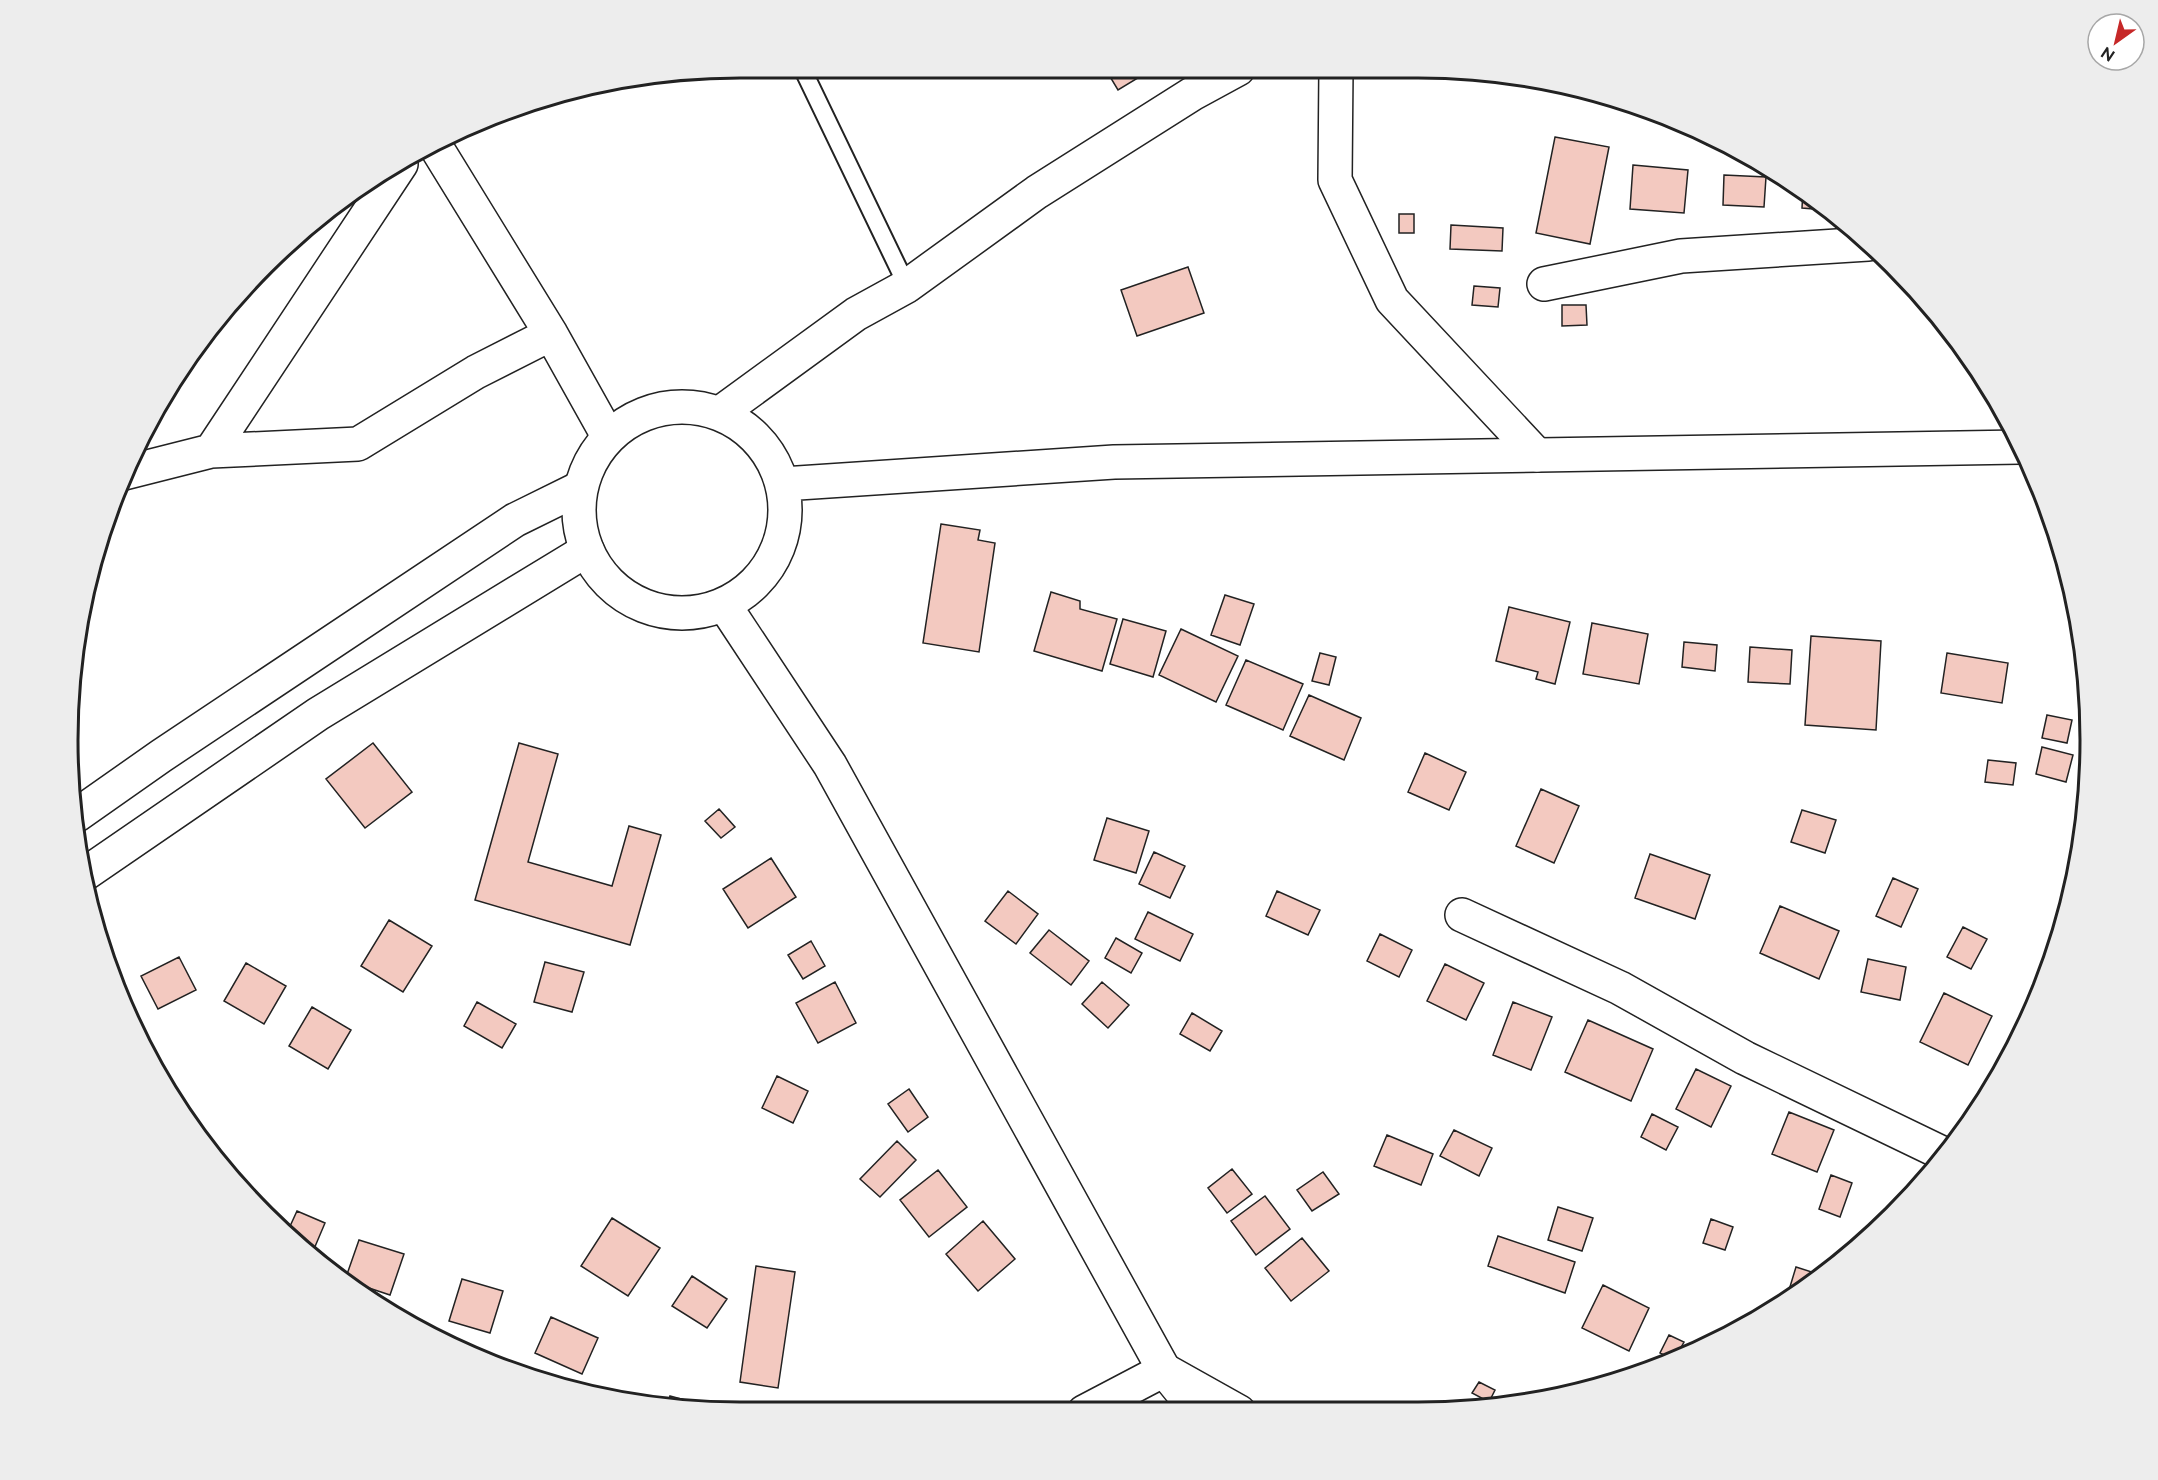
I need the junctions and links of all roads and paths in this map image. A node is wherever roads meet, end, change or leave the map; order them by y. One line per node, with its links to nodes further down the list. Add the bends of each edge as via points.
1 (807, 78): 8 (lane)
2 (1221, 78): 8 (street, via 1037,192)
3 (1336, 78): 14 (street, via 1335,180 1392,300)
4 (438, 151): 9 (street)
5 (392, 178): 13 (street)
6 (1857, 245): 7 (street, via 1681,256)
7 (1544, 284)
8 (907, 286): 10 (street, via 856,314)
9 (551, 333): 11 (street); 13 (street, via 476,372 358,444)
10 (720, 413): 11 (street, via 691,406 661,408 632,418); 16 (street, via 748,430 770,454)
11 (608, 436): 17 (street, via 590,460)
12 (2012, 447): 14 (street)
13 (211, 451): 15 (street)
14 (1537, 455): 16 (street, via 1114,462)
15 (136, 470)
16 (783, 484): 19 (street, via 786,520 776,555 755,584)
17 (580, 488): 18 (street, via 579,519); 20 (street, via 515,520)
18 (586, 549): 19 (street, via 604,578 630,599 661,611 694,613); 21 (street, via 318,714)
19 (725, 606): 24 (street, via 830,765)
20 (82, 811)
21 (91, 870)
22 (1462, 915): 23 (street, via 1620,988 1745,1058)
23 (1937, 1151)
24 (1164, 1370): 25 (street); 26 (street); 27 (street)
25 (1104, 1402)
26 (1189, 1402)
27 (1220, 1402)

